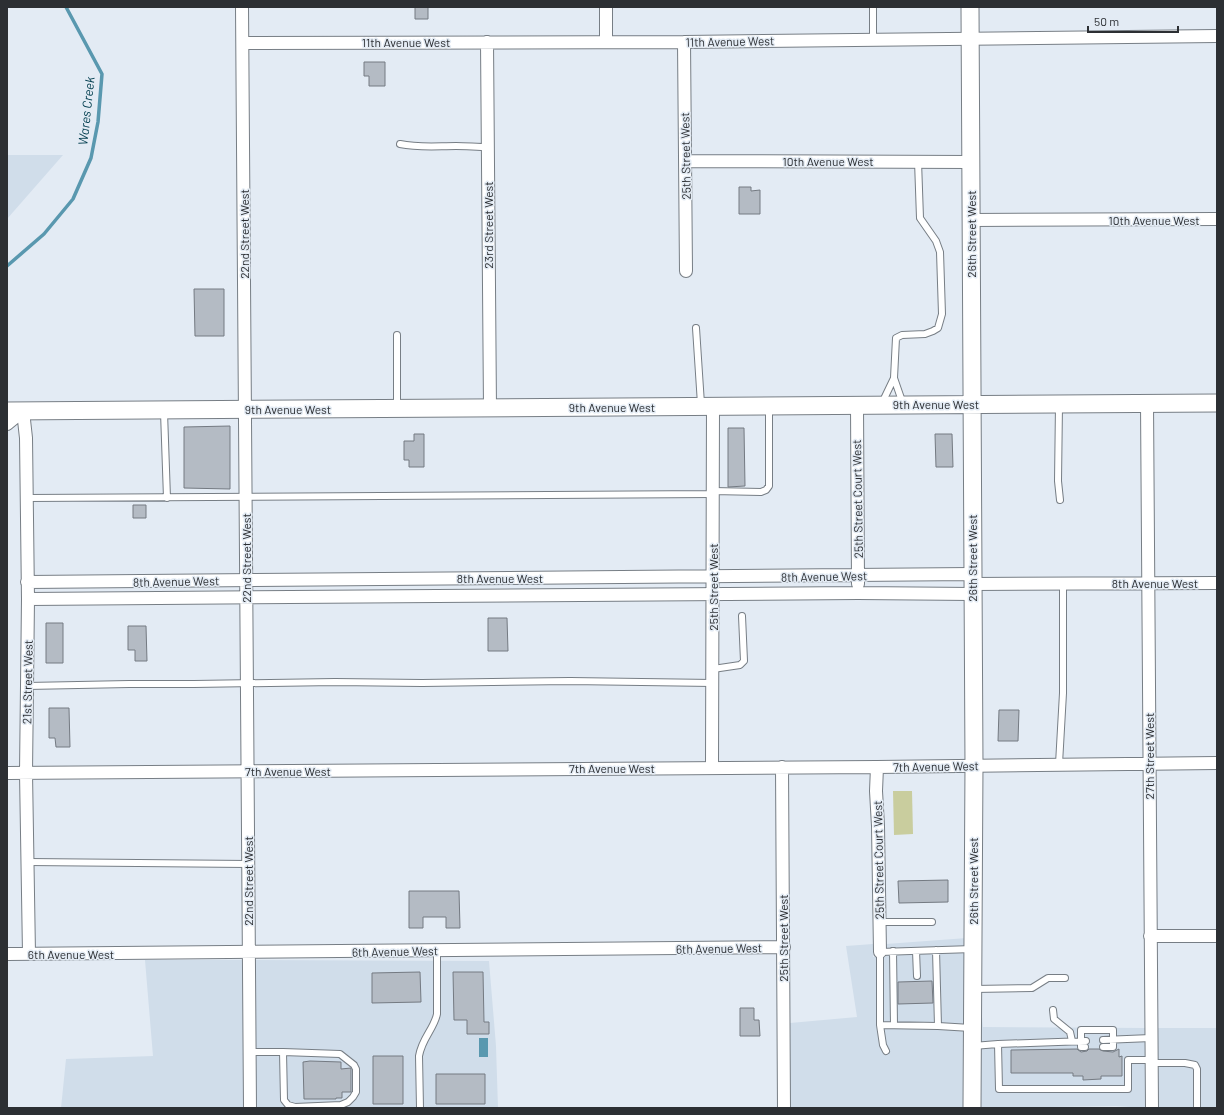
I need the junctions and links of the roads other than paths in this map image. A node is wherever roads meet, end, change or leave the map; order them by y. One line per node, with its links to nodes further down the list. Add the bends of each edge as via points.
1 (242, 7): 11 (street, 22nd Street West)
2 (606, 7): 9 (street)
3 (873, 7): 7 (lane)
4 (970, 7): 6 (street, 26th Street West)
5 (1217, 36): 6 (street, 11th Avenue West)
6 (970, 38): 7 (street, 11th Avenue West); 16 (street, 26th Street West)
7 (873, 40): 10 (street, 11th Avenue West)
8 (487, 42): 9 (street, 11th Avenue West); 11 (street, 11th Avenue West); 13 (street, 23rd Street West)
9 (606, 42): 10 (street, 11th Avenue West)
10 (684, 42): 14 (street, 25th Street West)
11 (243, 43): 34 (street, 22nd Street West)
12 (400, 144): 13 (lane, via 430,148)
13 (488, 147): 33 (street, 23rd Street West)
14 (685, 161): 15 (street, 10th Avenue West); 19 (street, 25th Street West)
15 (918, 162): 16 (street, 10th Avenue West); 22 (lane, via 920,218 936,241 940,252 942,314 938,328 933,331 925,334 902,334 896,338)
16 (971, 162): 18 (street, 26th Street West)
17 (1217, 219): 18 (street, 10th Avenue West)
18 (971, 220): 27 (street, 26th Street West)
19 (686, 271)
20 (696, 328): 30 (lane)
21 (397, 335): 32 (lane)
22 (894, 378): 25 (lane); 26 (lane)
23 (1147, 403): 24 (street, 9th Avenue West); 28 (street, 9th Avenue West); 50 (street, 27th Street West)
24 (1217, 403)
25 (881, 404): 26 (street, 9th Avenue West); 29 (street, 9th Avenue West)
26 (903, 404): 27 (street, 9th Avenue West)
27 (972, 404): 28 (street, 9th Avenue West); 48 (street, 26th Street West)
28 (1059, 404): 42 (lane)
29 (857, 405): 31 (street, 9th Avenue West); 43 (street, 25th Street Court West)
30 (707, 406): 31 (street, 9th Avenue West); 33 (street, 9th Avenue West); 38 (street, 25th Street West)
31 (769, 406): 38 (lane, via 769,486 761,492)
32 (397, 408): 33 (street, 9th Avenue West); 34 (street, 9th Avenue West)
33 (490, 408)
34 (246, 409): 35 (street, 9th Avenue West); 39 (street, 22nd Street West)
35 (164, 410): 36 (street, 9th Avenue West); 41 (lane)
36 (15, 411): 37 (street); 40 (street, 21st Street West, via 26,438)
37 (7, 424)
38 (713, 493): 39 (lane); 44 (street, 25th Street West)
39 (246, 497): 41 (lane); 45 (street, 22nd Street West)
40 (27, 498): 41 (lane); 46 (street, 21st Street West)
41 (167, 498)
42 (1060, 500)
43 (858, 576): 44 (street, 8th Avenue West); 48 (street, 8th Avenue West); 51 (street, 25th Street Court West)
44 (713, 577): 45 (street, 8th Avenue West); 52 (street, 25th Street West)
45 (247, 580): 46 (street, 8th Avenue West); 53 (street, 22nd Street West)
46 (27, 582): 54 (street, 21st Street West)
47 (1217, 583): 50 (street, 8th Avenue West)
48 (972, 584): 49 (street, 8th Avenue West); 51 (street, 8th Avenue West); 63 (street, 26th Street West)
49 (1063, 584): 50 (street, 8th Avenue West); 62 (lane, via 1063,693)
50 (1148, 584): 60 (street, 27th Street West)
51 (858, 593): 52 (street, 8th Avenue West)
52 (713, 594): 53 (street, 8th Avenue West); 56 (street, 25th Street West)
53 (246, 597): 54 (street, 8th Avenue West); 57 (street, 22nd Street West)
54 (28, 599): 59 (street, 21st Street West)
55 (742, 616): 56 (lane, via 744,661 740,665)
56 (713, 669): 58 (street, 25th Street West)
57 (246, 683): 58 (lane); 59 (lane); 67 (street, 22nd Street West)
58 (713, 683): 66 (street, 25th Street West)
59 (27, 686): 69 (street, 21st Street West)
60 (1149, 763): 61 (street, 7th Avenue West); 62 (street, 7th Avenue West); 74 (street, 27th Street West)
61 (1217, 763)
62 (1059, 764): 63 (street, 7th Avenue West)
63 (974, 766): 65 (street, 7th Avenue West); 77 (street, 26th Street West)
64 (782, 767): 65 (street, 7th Avenue West); 66 (street, 7th Avenue West); 76 (street, 25th Street West)
65 (877, 767): 72 (street, 25th Street Court West)
66 (712, 768): 67 (street, 7th Avenue West)
67 (247, 771): 69 (street, 7th Avenue West); 71 (street, 22nd Street West)
68 (7, 773): 69 (street, 7th Avenue West)
69 (26, 773): 70 (street, 21st Street West)
70 (28, 862): 71 (lane); 85 (street, 21st Street West)
71 (248, 864): 83 (street, 22nd Street West)
72 (879, 922): 73 (lane); 82 (street, 25th Street Court West)
73 (932, 922)
74 (1150, 936): 75 (street); 94 (street, 27th Street West)
75 (1217, 936)
76 (784, 947): 79 (street, 6th Avenue West); 106 (street, 25th Street West)
77 (973, 949): 78 (lane); 88 (street, 26th Street West)
78 (936, 950): 81 (lane); 92 (lane)
79 (437, 951): 83 (street, 6th Avenue West); 105 (lane, via 437,1014 420,1048)
80 (893, 951): 81 (lane); 82 (lane); 91 (lane)
81 (916, 951): 86 (lane)
82 (880, 952): 90 (lane)
83 (249, 953): 85 (street, 6th Avenue West); 101 (street, 22nd Street West)
84 (7, 954): 85 (street, 6th Avenue West)
85 (29, 954)
86 (917, 976)
87 (1065, 978): 88 (lane, via 1048,978 1032,988)
88 (972, 989): 93 (street, 26th Street West)
89 (1053, 1010): 96 (lane, via 1054,1019 1070,1032)
90 (880, 1025): 91 (lane); 100 (lane)
91 (894, 1025): 92 (lane)
92 (938, 1026): 93 (lane)
93 (972, 1028): 99 (street, 26th Street West)
94 (1151, 1038): 95 (lane); 103 (street, 27th Street West)
95 (1113, 1040): 96 (lane, via 1113,1030 1080,1030 1084,1043); 97 (lane)
96 (1072, 1041): 98 (lane)
97 (1103, 1043)
98 (998, 1044): 99 (lane); 103 (lane, via 1000,1089 1128,1089 1128,1060)
99 (973, 1046): 107 (street, 26th Street West)
100 (886, 1051)
101 (249, 1052): 102 (lane); 104 (street, 22nd Street West)
102 (283, 1052): 102 (lane, via 284,1100 288,1105 341,1105 348,1102 356,1092 356,1069 340,1054)
103 (1151, 1061): 108 (street, 27th Street West); 109 (lane, via 1195,1065)
104 (250, 1108)
105 (420, 1108)
106 (784, 1108)
107 (972, 1108)
108 (1152, 1108)
109 (1197, 1108)

